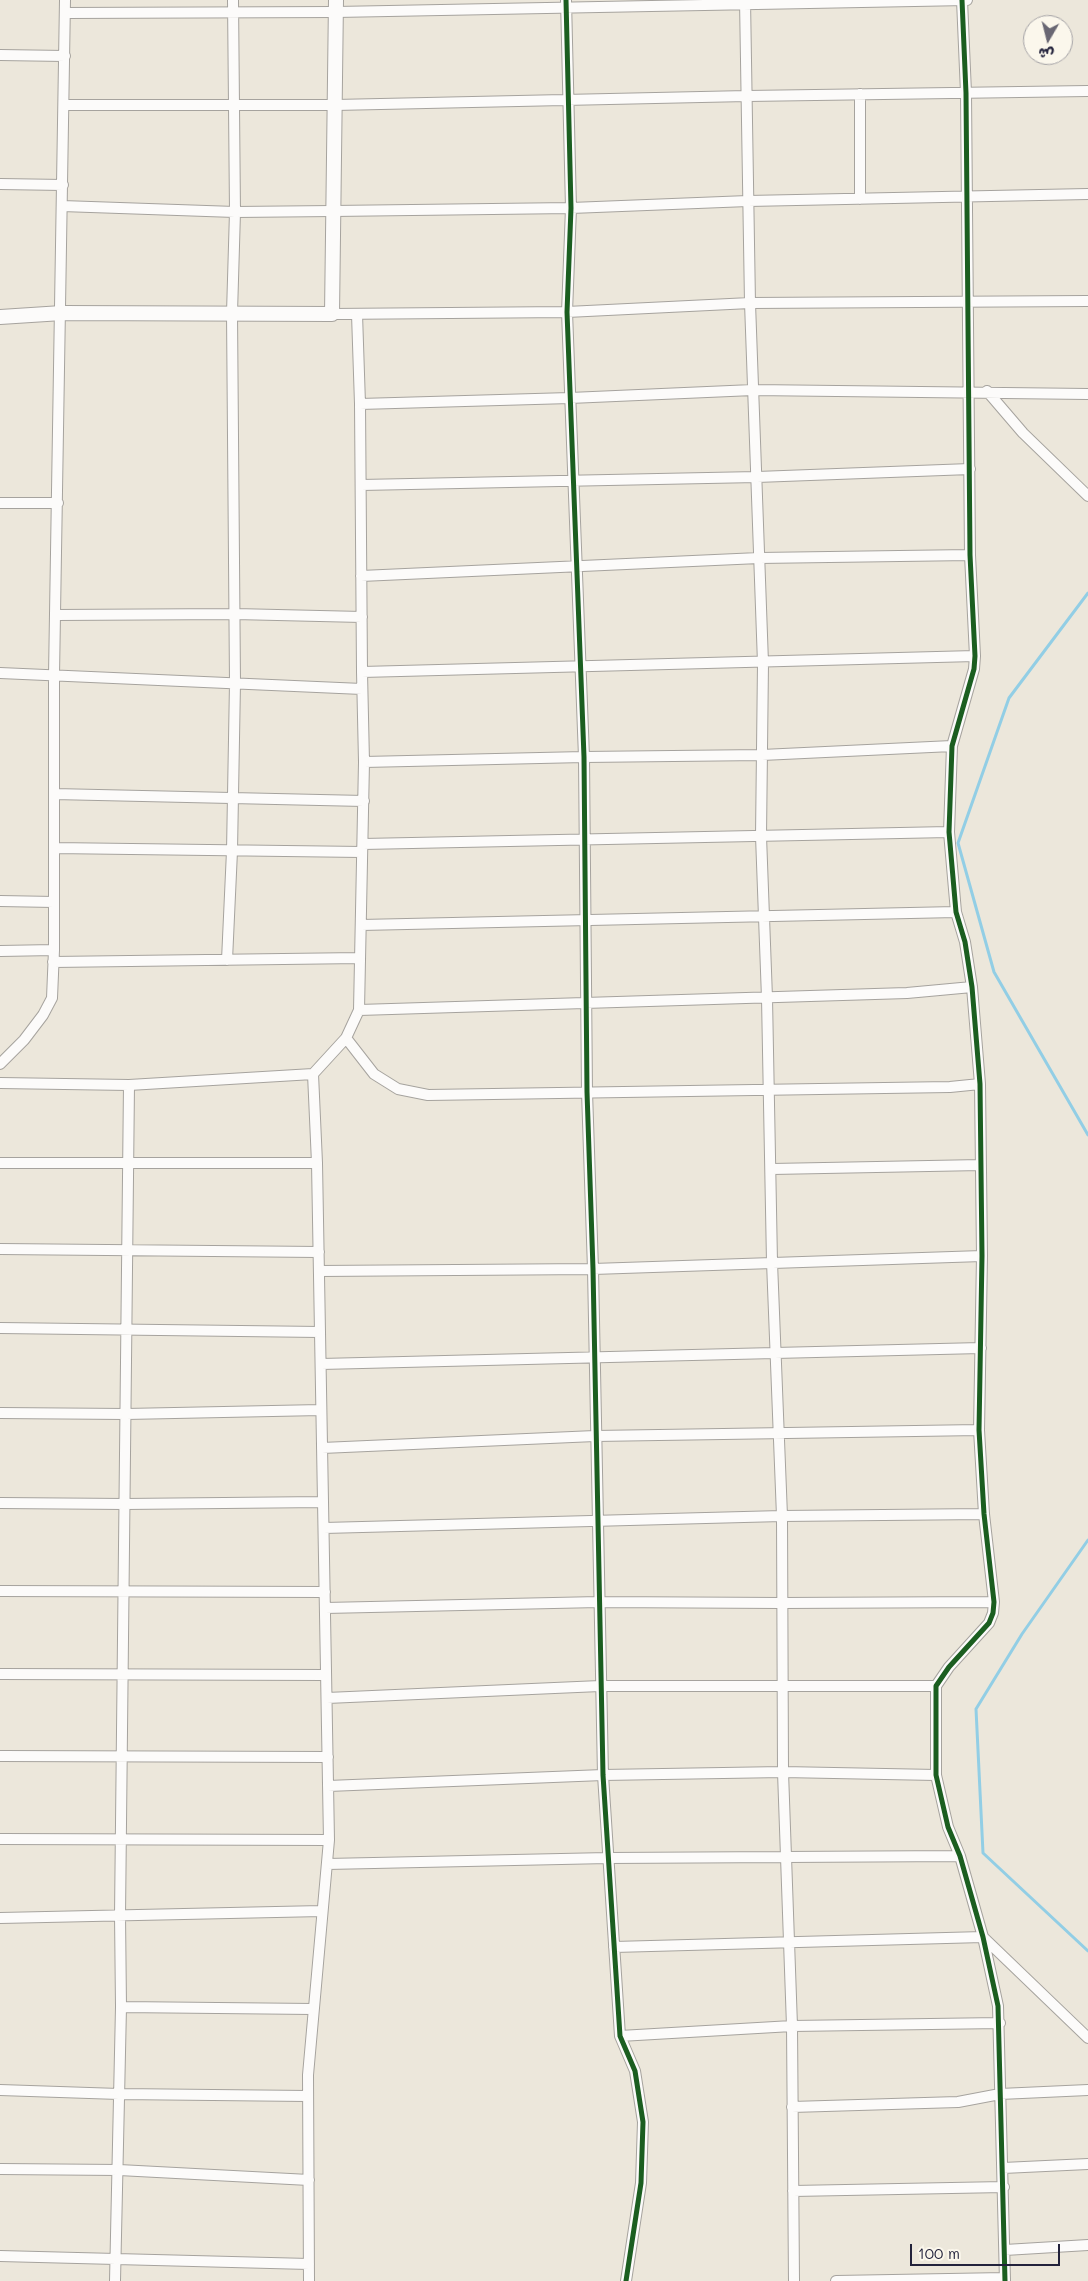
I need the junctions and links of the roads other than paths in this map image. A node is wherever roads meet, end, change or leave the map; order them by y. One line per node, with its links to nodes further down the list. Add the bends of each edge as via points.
1 (65, 0): 9 (street)
2 (233, 0): 8 (street)
3 (962, 0): 4 (street); 5 (street); 13 (street)
4 (968, 0)
5 (745, 2): 6 (street); 15 (street)
6 (566, 4): 7 (street); 16 (street)
7 (336, 6): 8 (street); 18 (street)
8 (233, 12): 9 (street); 19 (street)
9 (65, 13): 11 (street)
10 (0, 56): 11 (street)
11 (65, 56): 17 (street)
12 (1088, 91): 13 (street)
13 (966, 93): 14 (street); 23 (street)
14 (860, 94): 15 (street); 24 (street)
15 (747, 96): 16 (street); 25 (street)
16 (568, 100): 18 (street); 27 (street)
17 (65, 105): 19 (street); 21 (street)
18 (335, 105): 19 (street); 29 (street)
19 (234, 106): 28 (street)
20 (0, 184): 21 (street)
21 (63, 185): 26 (street)
22 (1088, 194): 23 (street)
23 (967, 196): 24 (street); 32 (street)
24 (860, 199): 25 (street)
25 (748, 202): 27 (street); 31 (street)
26 (62, 206): 28 (street); 34 (street)
27 (572, 208): 29 (street); 33 (street)
28 (235, 212): 29 (street); 35 (street)
29 (333, 212): 36 (street)
30 (1088, 301): 32 (street)
31 (750, 303): 32 (street); 33 (street); 39 (street)
32 (968, 303): 40 (street)
33 (567, 312): 37 (street); 43 (street)
34 (62, 313): 35 (street); 38 (street); 51 (street)
35 (232, 313): 36 (street); 56 (street)
36 (332, 314): 37 (street)
37 (357, 314): 44 (street)
38 (0, 317)
39 (753, 390): 40 (street); 43 (street); 46 (street)
40 (969, 391): 41 (street); 45 (street)
41 (987, 392): 42 (street); 49 (street, via 1023,434)
42 (1088, 394)
43 (570, 398): 44 (street); 47 (street)
44 (360, 404): 48 (street)
45 (970, 469): 46 (street); 52 (street)
46 (757, 477): 47 (street); 53 (street)
47 (574, 480): 48 (street); 54 (street)
48 (361, 485): 55 (street)
49 (1088, 496)
50 (0, 503): 51 (street)
51 (58, 503): 57 (street)
52 (970, 555): 53 (street); 59 (street)
53 (759, 558): 54 (street); 60 (street)
54 (577, 567): 55 (street); 61 (street)
55 (361, 576): 58 (street)
56 (235, 614): 57 (street); 58 (street); 65 (street)
57 (56, 615): 64 (street)
58 (362, 617): 62 (street)
59 (974, 656): 60 (street); 67 (street, via 974,669)
60 (763, 663): 61 (street); 68 (street)
61 (581, 665): 62 (street); 69 (street)
62 (362, 672): 66 (street)
63 (0, 673): 64 (street)
64 (54, 675): 65 (street); 71 (street)
65 (235, 683): 66 (street); 72 (street)
66 (362, 689): 70 (street)
67 (952, 746): 68 (street); 74 (street)
68 (762, 755): 69 (street); 75 (street)
69 (584, 757): 70 (street); 76 (street)
70 (364, 762): 73 (street)
71 (54, 794): 72 (street); 77 (street)
72 (233, 798): 73 (street); 79 (street)
73 (364, 801): 78 (street)
74 (949, 832): 75 (street); 82 (street)
75 (761, 836): 76 (street); 83 (street)
76 (584, 839): 78 (street); 84 (street)
77 (54, 848): 79 (street); 81 (street)
78 (363, 848): 79 (street); 85 (street)
79 (232, 851): 89 (street)
80 (0, 901): 81 (street)
81 (54, 902): 86 (street)
82 (956, 912): 83 (street); 91 (street, via 965,942)
83 (764, 916): 84 (street); 92 (street)
84 (584, 922): 85 (street); 93 (street)
85 (361, 925): 88 (street)
86 (54, 950): 87 (street); 90 (street)
87 (0, 951)
88 (360, 958): 89 (street); 94 (street)
89 (227, 960): 90 (street)
90 (53, 962): 96 (street, via 52,998 24,1040)
91 (972, 987): 92 (street); 99 (street)
92 (768, 998): 93 (street); 101 (street)
93 (585, 1003): 94 (street); 102 (street)
94 (359, 1010): 95 (street)
95 (346, 1038): 97 (street); 102 (street, via 374,1074 398,1089 428,1095)
96 (0, 1064)
97 (313, 1074): 100 (street); 105 (street)
98 (0, 1083): 100 (street)
99 (980, 1084): 101 (street); 106 (street)
100 (129, 1085): 104 (street)
101 (769, 1089): 102 (street); 107 (street)
102 (586, 1092): 113 (street)
103 (0, 1162): 104 (street)
104 (128, 1163): 105 (street); 109 (street)
105 (317, 1163): 110 (street)
106 (981, 1166): 107 (street); 111 (street)
107 (772, 1169): 112 (street)
108 (0, 1249): 109 (street)
109 (127, 1251): 110 (street); 116 (street)
110 (319, 1252): 114 (street)
111 (982, 1256): 112 (street); 118 (street)
112 (772, 1262): 113 (street); 119 (street)
113 (593, 1269): 114 (street); 120 (street)
114 (319, 1271): 117 (street)
115 (0, 1328): 116 (street)
116 (126, 1329): 117 (street); 124 (street)
117 (320, 1332): 121 (street)
118 (981, 1348): 119 (street); 125 (street)
119 (775, 1354): 120 (street); 126 (street)
120 (594, 1358): 121 (street); 127 (street)
121 (321, 1364): 122 (street)
122 (321, 1410): 124 (street); 128 (street)
123 (0, 1413): 124 (street)
124 (126, 1414): 131 (street)
125 (979, 1430): 126 (street); 132 (street)
126 (778, 1433): 127 (street); 133 (street)
127 (595, 1436): 128 (street); 134 (street)
128 (322, 1448): 129 (street)
129 (323, 1502): 131 (street); 135 (street)
130 (0, 1503): 131 (street)
131 (124, 1504): 137 (street)
132 (984, 1514): 133 (street); 140 (street)
133 (782, 1516): 134 (street); 141 (street)
134 (597, 1522): 135 (street); 139 (street)
135 (324, 1528): 138 (street)
136 (0, 1591): 137 (street)
137 (124, 1592): 138 (street); 144 (street)
138 (325, 1592): 142 (street)
139 (599, 1602): 141 (street); 142 (street); 146 (street)
140 (994, 1602): 141 (street); 148 (street, via 989,1623 949,1666)
141 (782, 1604): 147 (street)
142 (326, 1608): 145 (street)
143 (0, 1674): 144 (street)
144 (122, 1675): 145 (street); 152 (street)
145 (326, 1675): 149 (street)
146 (600, 1686): 147 (street); 149 (street); 154 (street)
147 (783, 1686): 148 (street); 153 (street)
148 (936, 1686): 155 (street)
149 (327, 1698): 151 (street)
150 (0, 1756): 152 (street)
151 (328, 1757): 152 (street); 156 (street)
152 (122, 1758): 158 (street)
153 (783, 1772): 154 (street); 155 (street); 161 (street)
154 (603, 1774): 156 (street); 162 (street)
155 (936, 1775): 160 (street, via 948,1827)
156 (328, 1786): 159 (street)
157 (0, 1839): 158 (street)
158 (121, 1840): 159 (street); 165 (street)
159 (329, 1840): 163 (street)
160 (960, 1856): 161 (street); 167 (street)
161 (785, 1857): 162 (street); 168 (street)
162 (608, 1858): 163 (street); 169 (street)
163 (327, 1864): 164 (street)
164 (322, 1911): 165 (street); 171 (street)
165 (120, 1915): 166 (street); 170 (street)
166 (0, 1918)
167 (983, 1937): 168 (street); 172 (street); 175 (street)
168 (789, 1942): 169 (street); 173 (street)
169 (614, 1947): 174 (street)
170 (121, 2007): 171 (street); 178 (street)
171 (313, 2009): 180 (street)
172 (1000, 2023): 173 (street); 179 (street)
173 (792, 2026): 174 (street); 181 (street)
174 (620, 2036): 197 (street, via 635,2071 643,2122 641,2183)
175 (1088, 2038)
176 (0, 2090): 178 (street)
177 (1088, 2090): 179 (street)
178 (119, 2094): 180 (street); 185 (street)
179 (1000, 2094): 181 (street, via 958,2102); 183 (street)
180 (307, 2096): 186 (street)
181 (792, 2106): 188 (street)
182 (1088, 2164): 183 (street)
183 (1003, 2168): 187 (street)
184 (0, 2169): 185 (street)
185 (119, 2170): 186 (street); 192 (street)
186 (309, 2180): 193 (street)
187 (1004, 2187): 188 (street); 190 (street)
188 (793, 2192): 198 (street)
189 (1088, 2245): 190 (street)
190 (1005, 2250): 194 (street)
191 (0, 2256): 192 (street)
192 (116, 2259): 193 (street); 195 (street)
193 (309, 2264): 196 (street)
194 (1005, 2280): 199 (street)
195 (115, 2281)
196 (309, 2281)
197 (626, 2281)
198 (794, 2281)
199 (836, 2281)

